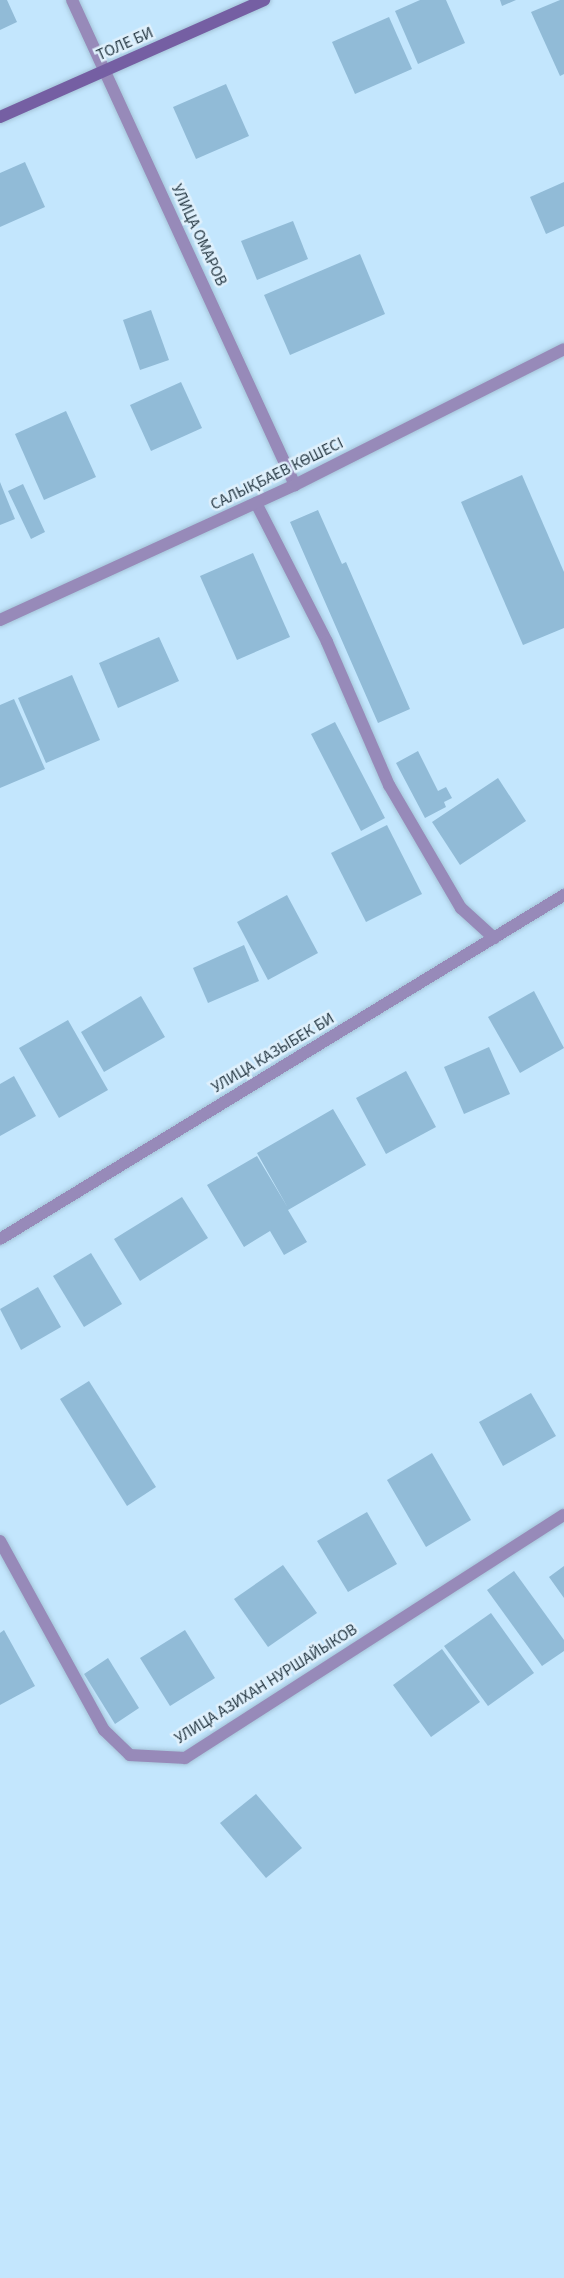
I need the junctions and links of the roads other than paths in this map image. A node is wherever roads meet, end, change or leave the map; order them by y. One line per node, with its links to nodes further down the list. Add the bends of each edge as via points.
1 (72, 0): 3 (street, УЛИЦА ОМАРОВ)
2 (264, 0): 3 (main road, ТОЛЕ БИ)
3 (106, 71): 4 (main road, ТОЛЕ БИ); 6 (street, УЛИЦА ОМАРОВ)
4 (0, 117)
5 (564, 348): 6 (street, САЛЫҚБАЕВ КӨШЕСІ)
6 (295, 485): 7 (street, САЛЫҚБАЕВ КӨШЕСІ)
7 (256, 503): 8 (street, САЛЫҚБАЕВ КӨШЕСІ); 10 (street, via 327,642 388,785 462,908)
8 (0, 620)
9 (564, 895): 10 (street, УЛИЦА КАЗЫБЕК БИ)
10 (494, 938): 11 (street, УЛИЦА КАЗЫБЕК БИ)
11 (0, 1239)
12 (564, 1515): 13 (street, УЛИЦА АЗИХАН НУРШАЙЫКОВ, via 185,1758 130,1755 104,1730)
13 (0, 1541)

